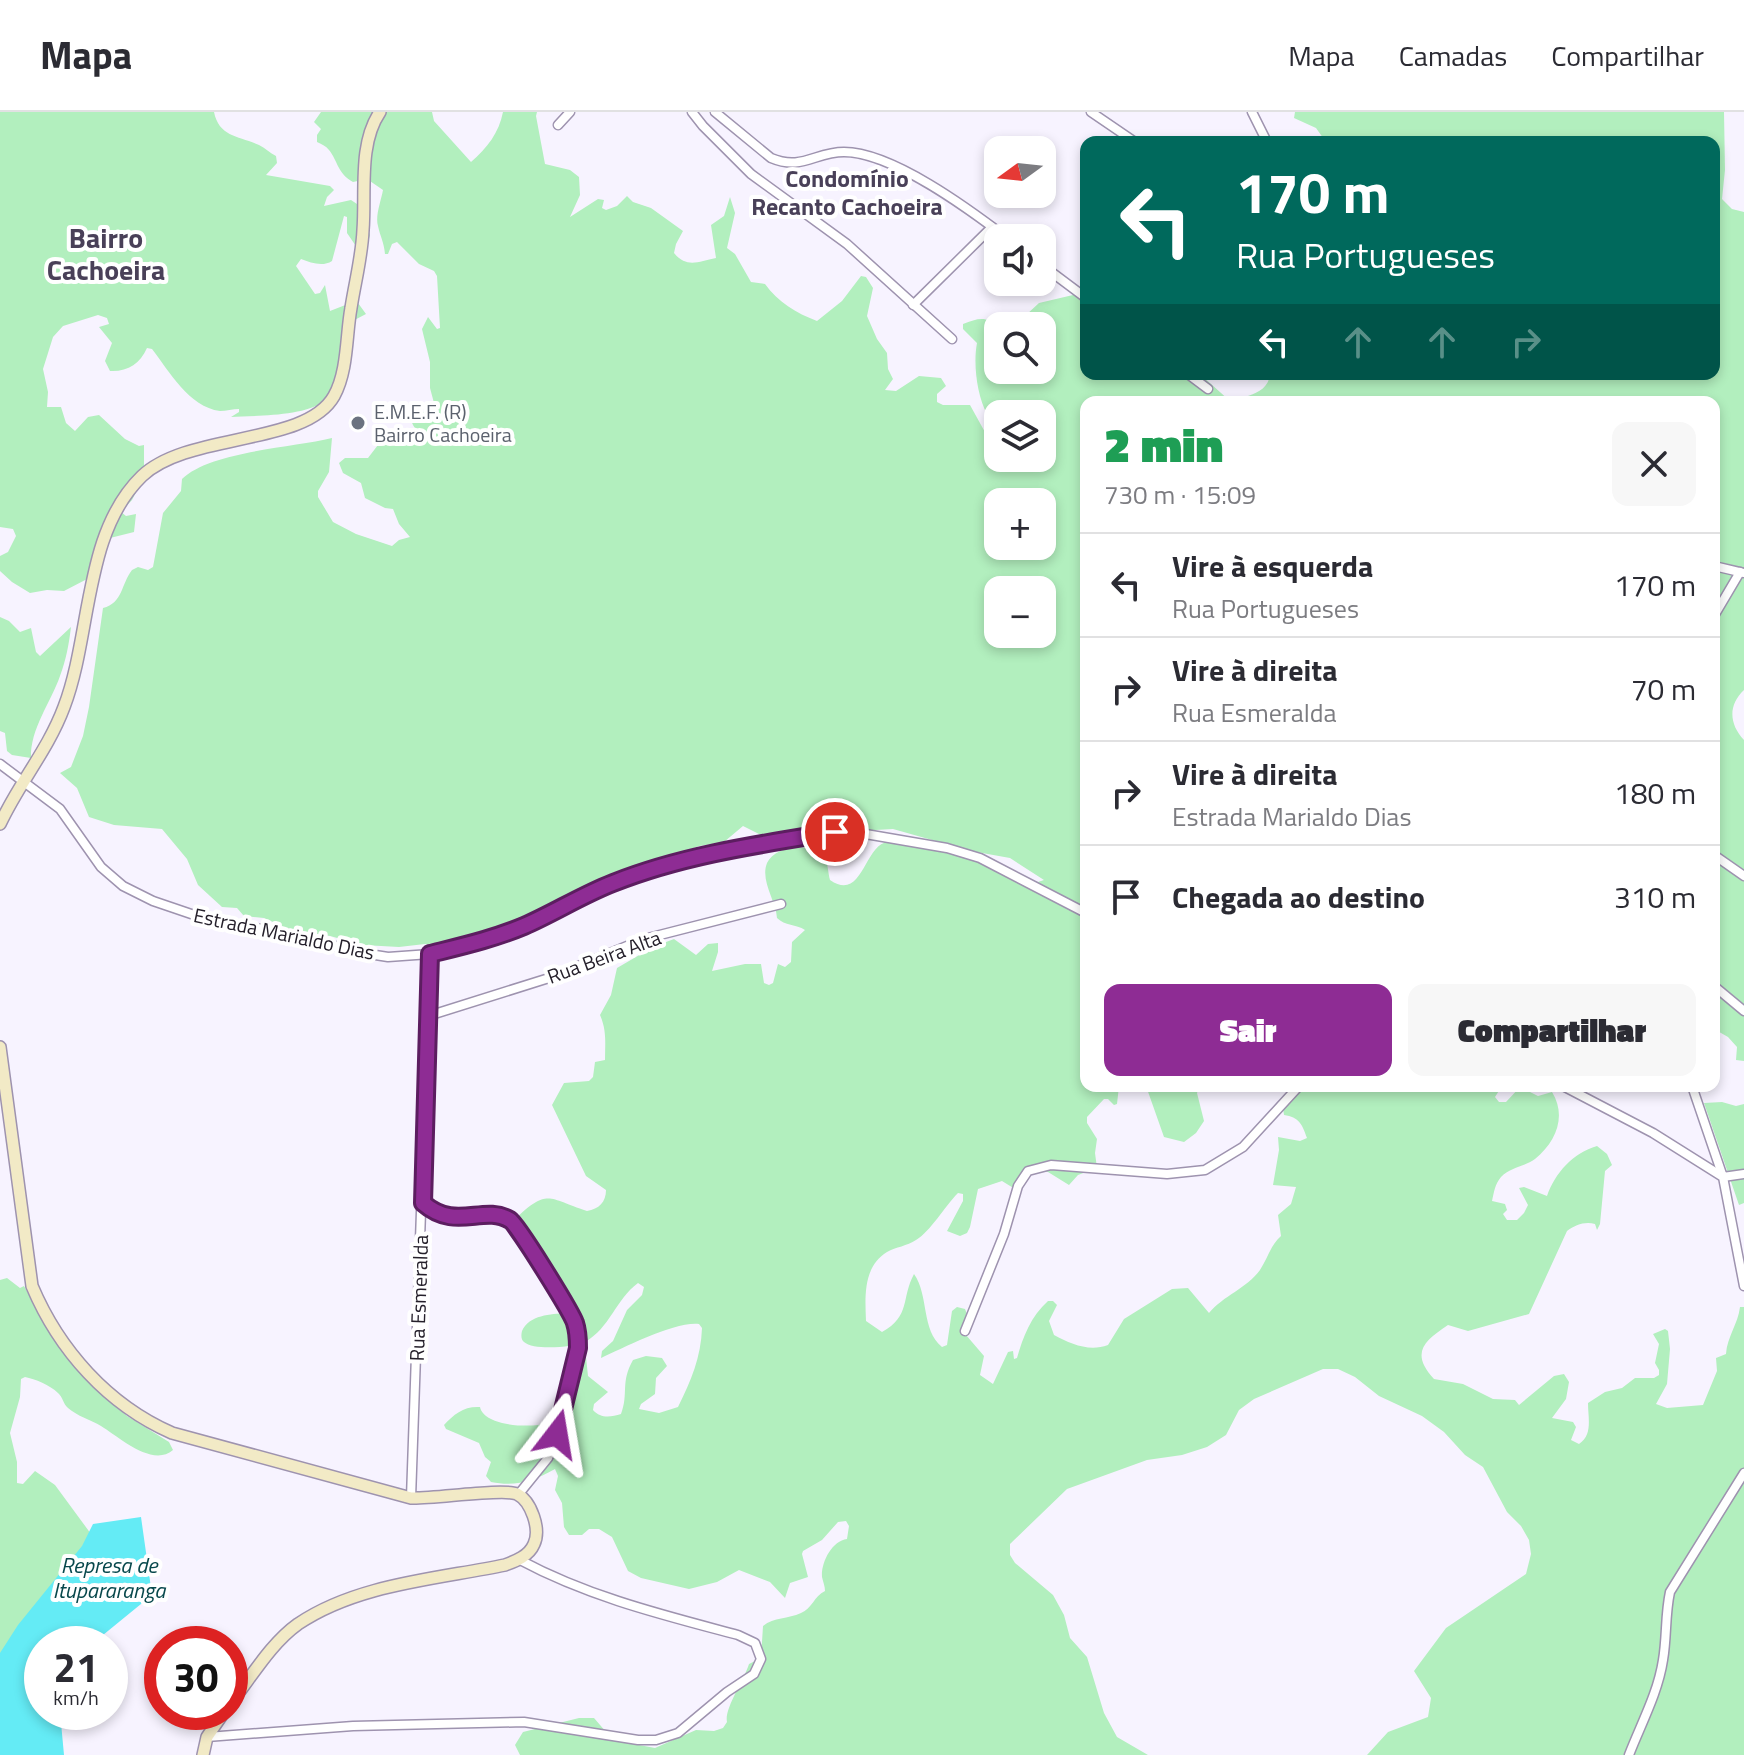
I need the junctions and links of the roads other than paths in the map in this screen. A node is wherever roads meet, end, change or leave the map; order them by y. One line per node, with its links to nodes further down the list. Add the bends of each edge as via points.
1 (380, 112): 22 (street, via 367,148 360,261 342,375 333,398 289,427 164,461 123,497 109,522 65,705)
2 (570, 112): 7 (street)
3 (692, 112): 14 (street, via 751,174 847,244)
4 (715, 112): 10 (street, via 780,162 857,153 921,179)
5 (1091, 112): 8 (street)
6 (1252, 112): 9 (street)
7 (558, 125)
8 (1126, 136)
9 (1264, 136)
10 (988, 224)
11 (984, 235): 14 (street)
12 (1056, 276): 13 (street)
13 (1080, 294)
14 (913, 305): 15 (street)
15 (952, 339)
16 (1196, 380): 17 (street)
17 (1208, 389)
18 (1720, 568): 19 (street)
19 (1742, 573): 20 (street)
20 (1720, 607)
21 (0, 764): 22 (street, Estrada Marialdo Dias)
22 (25, 782): 23 (street); 28 (street, Estrada Marialdo Dias, via 60,809 101,867 153,901 203,918 350,951 388,957)
23 (0, 824)
24 (1720, 859): 25 (street)
25 (1744, 876)
26 (781, 904): 31 (street, Rua Beira Alta, via 644,939 549,978)
27 (1080, 910): 28 (street, Estrada Marialdo Dias, via 1018,876 947,848 835,832 713,853 652,870 614,882 524,926)
28 (430, 954): 31 (street, Rua Esmeralda)
29 (1720, 991): 30 (street)
30 (1744, 1011)
31 (428, 1016): 38 (street, Rua Esmeralda)
32 (0, 1047): 43 (street, via 32,1286 67,1348 99,1383 146,1421 172,1433)
33 (1293, 1092): 40 (street, via 1243,1147 1205,1170 1167,1174 1051,1165 1028,1171)
34 (1574, 1092): 37 (street)
35 (1694, 1092): 37 (street)
36 (1744, 1174): 37 (street)
37 (1723, 1177): 39 (street)
38 (423, 1203): 42 (street, via 442,1216 496,1216 518,1226 575,1322 578,1348 557,1434 548,1458); 43 (street, Rua Esmeralda)
39 (1744, 1286)
40 (965, 1331)
41 (1744, 1473): 49 (street, via 1670,1592 1659,1678)
42 (518, 1495): 43 (street); 44 (street, via 536,1526 535,1543)
43 (411, 1498)
44 (520, 1560): 45 (street, via 370,1592 328,1609 298,1625); 47 (street, via 596,1594 738,1635 755,1643 758,1667 678,1733 656,1740 524,1722 353,1726)
45 (248, 1681)
46 (212, 1730): 47 (street)
47 (207, 1737): 48 (street)
48 (203, 1755)
49 (1629, 1755)

